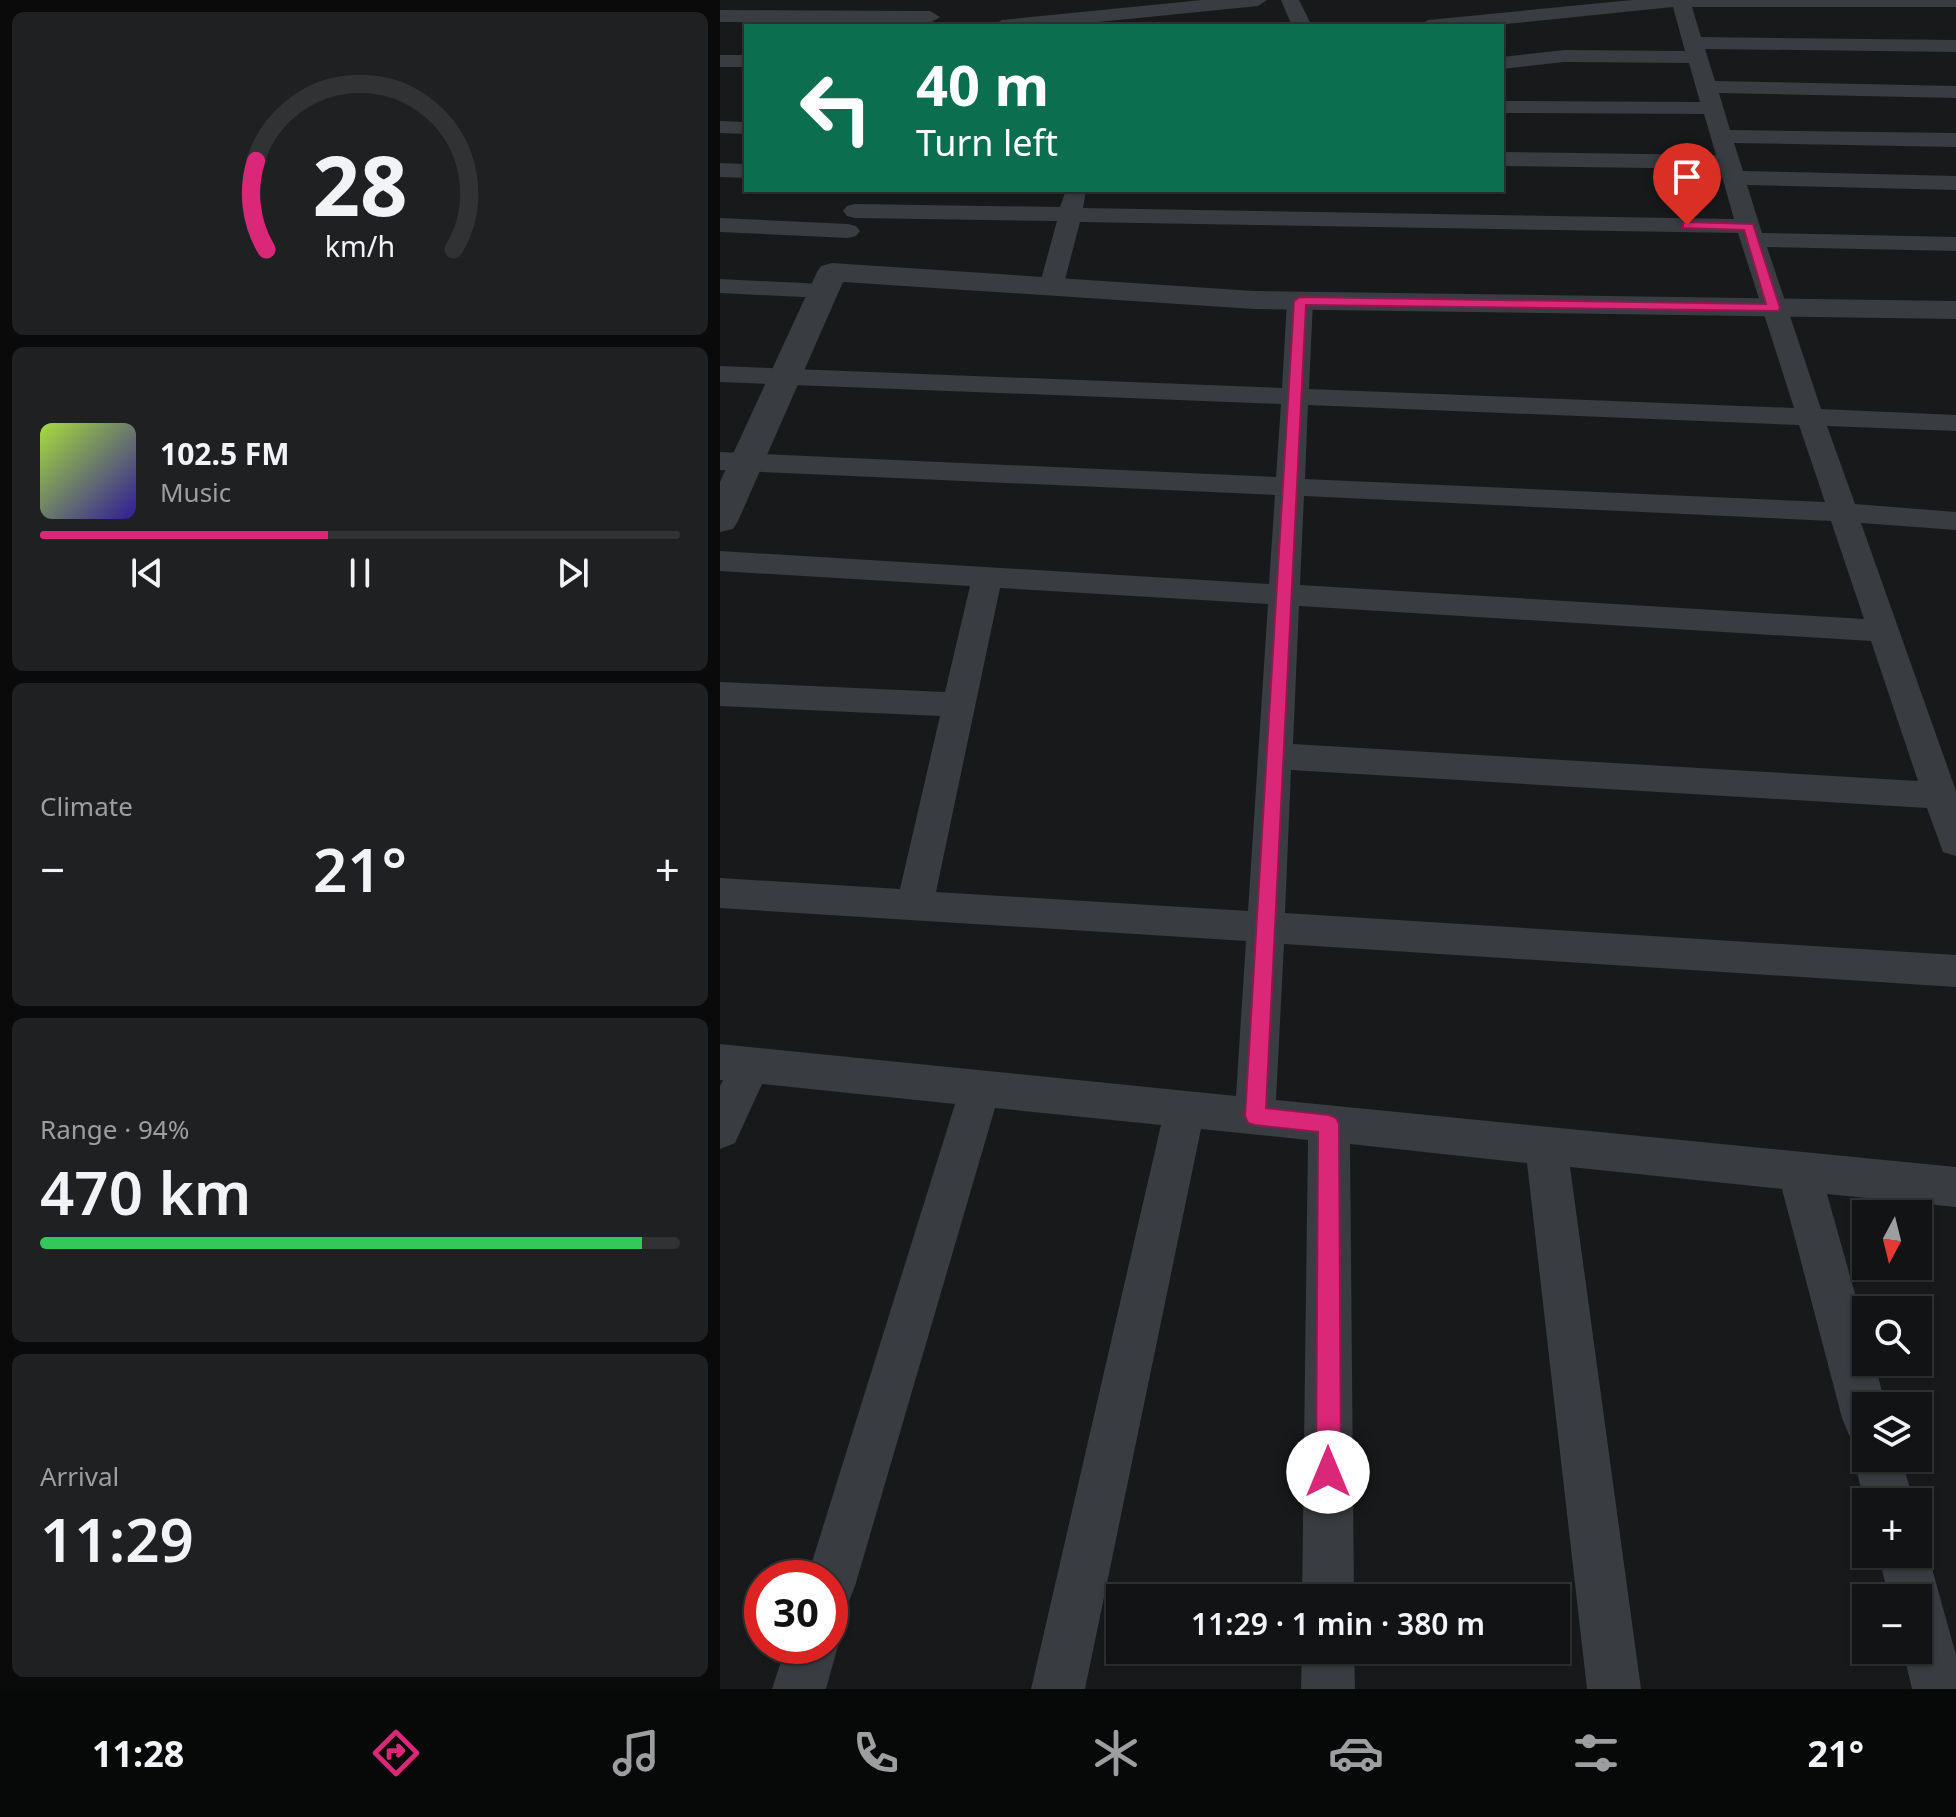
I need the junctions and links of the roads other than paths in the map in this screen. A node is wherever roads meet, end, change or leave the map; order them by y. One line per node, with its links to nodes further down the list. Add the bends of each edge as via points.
1 (1258, 0): 5 (street)
2 (1290, 0): 10 (street)
3 (1680, 0): 4 (street); 11 (street); 13 (street)
4 (1956, 1)
5 (1215, 2): 6 (street)
6 (1080, 9): 9 (street)
7 (931, 14): 8 (street)
8 (720, 16)
9 (1011, 24)
10 (1301, 24)
11 (1447, 24)
12 (1956, 46): 13 (street)
13 (1695, 50): 16 (street); 18 (street)
14 (720, 61): 15 (street)
15 (744, 61)
16 (1504, 63)
17 (1956, 92): 18 (street)
18 (1709, 97): 19 (street); 24 (street)
19 (1504, 107)
20 (720, 127): 21 (street)
21 (744, 128)
22 (1956, 140): 24 (street)
23 (1504, 159): 24 (street)
24 (1728, 159): 27 (street); 32 (street)
25 (720, 170): 26 (street)
26 (744, 171)
27 (1956, 183)
28 (1077, 192): 30 (street)
29 (855, 211): 30 (street); 31 (street); 34 (street)
30 (1071, 215): 32 (street); 36 (street)
31 (720, 225)
32 (1751, 233): 33 (street); 38 (street)
33 (1956, 244)
34 (828, 281): 35 (street); 36 (street); 41 (street)
35 (720, 286)
36 (1051, 287): 37 (street)
37 (1300, 301): 38 (street); 42 (street)
38 (1773, 308): 39 (street); 43 (street)
39 (1956, 310)
40 (720, 374): 41 (street)
41 (784, 377): 42 (street); 45 (street)
42 (1295, 397): 43 (street); 46 (street)
43 (1811, 417): 44 (street); 47 (street)
44 (1956, 423)
45 (733, 461): 46 (street); 48 (street)
46 (1290, 487): 47 (street); 52 (street)
47 (1843, 512): 49 (street); 53 (street)
48 (720, 521)
49 (1956, 521)
50 (720, 561): 51 (street)
51 (987, 577): 52 (street); 55 (street)
52 (1283, 595): 53 (street); 56 (street)
53 (1884, 631): 57 (street)
54 (720, 694): 55 (street)
55 (959, 705): 60 (street)
56 (1275, 756): 57 (street); 61 (street)
57 (1940, 796): 58 (street)
58 (1956, 842)
59 (720, 893): 60 (street)
60 (915, 905): 61 (street)
61 (1265, 927): 62 (street); 66 (street)
62 (1956, 971)
63 (735, 1064): 64 (street); 68 (street)
64 (980, 1088): 65 (street); 73 (street)
65 (1185, 1109): 66 (street); 79 (street)
66 (1255, 1116): 67 (street)
67 (1329, 1124): 69 (street); 74 (street)
68 (720, 1130)
69 (1546, 1146): 70 (street); 81 (street)
70 (1799, 1171): 71 (street); 72 (street)
71 (1956, 1187)
72 (1859, 1392)
73 (838, 1560)
74 (1328, 1584)
75 (1932, 1663): 82 (street)
76 (807, 1664): 78 (street)
77 (1328, 1664): 80 (street)
78 (799, 1689)
79 (1058, 1689)
80 (1328, 1689)
81 (1614, 1689)
82 (1939, 1689)

